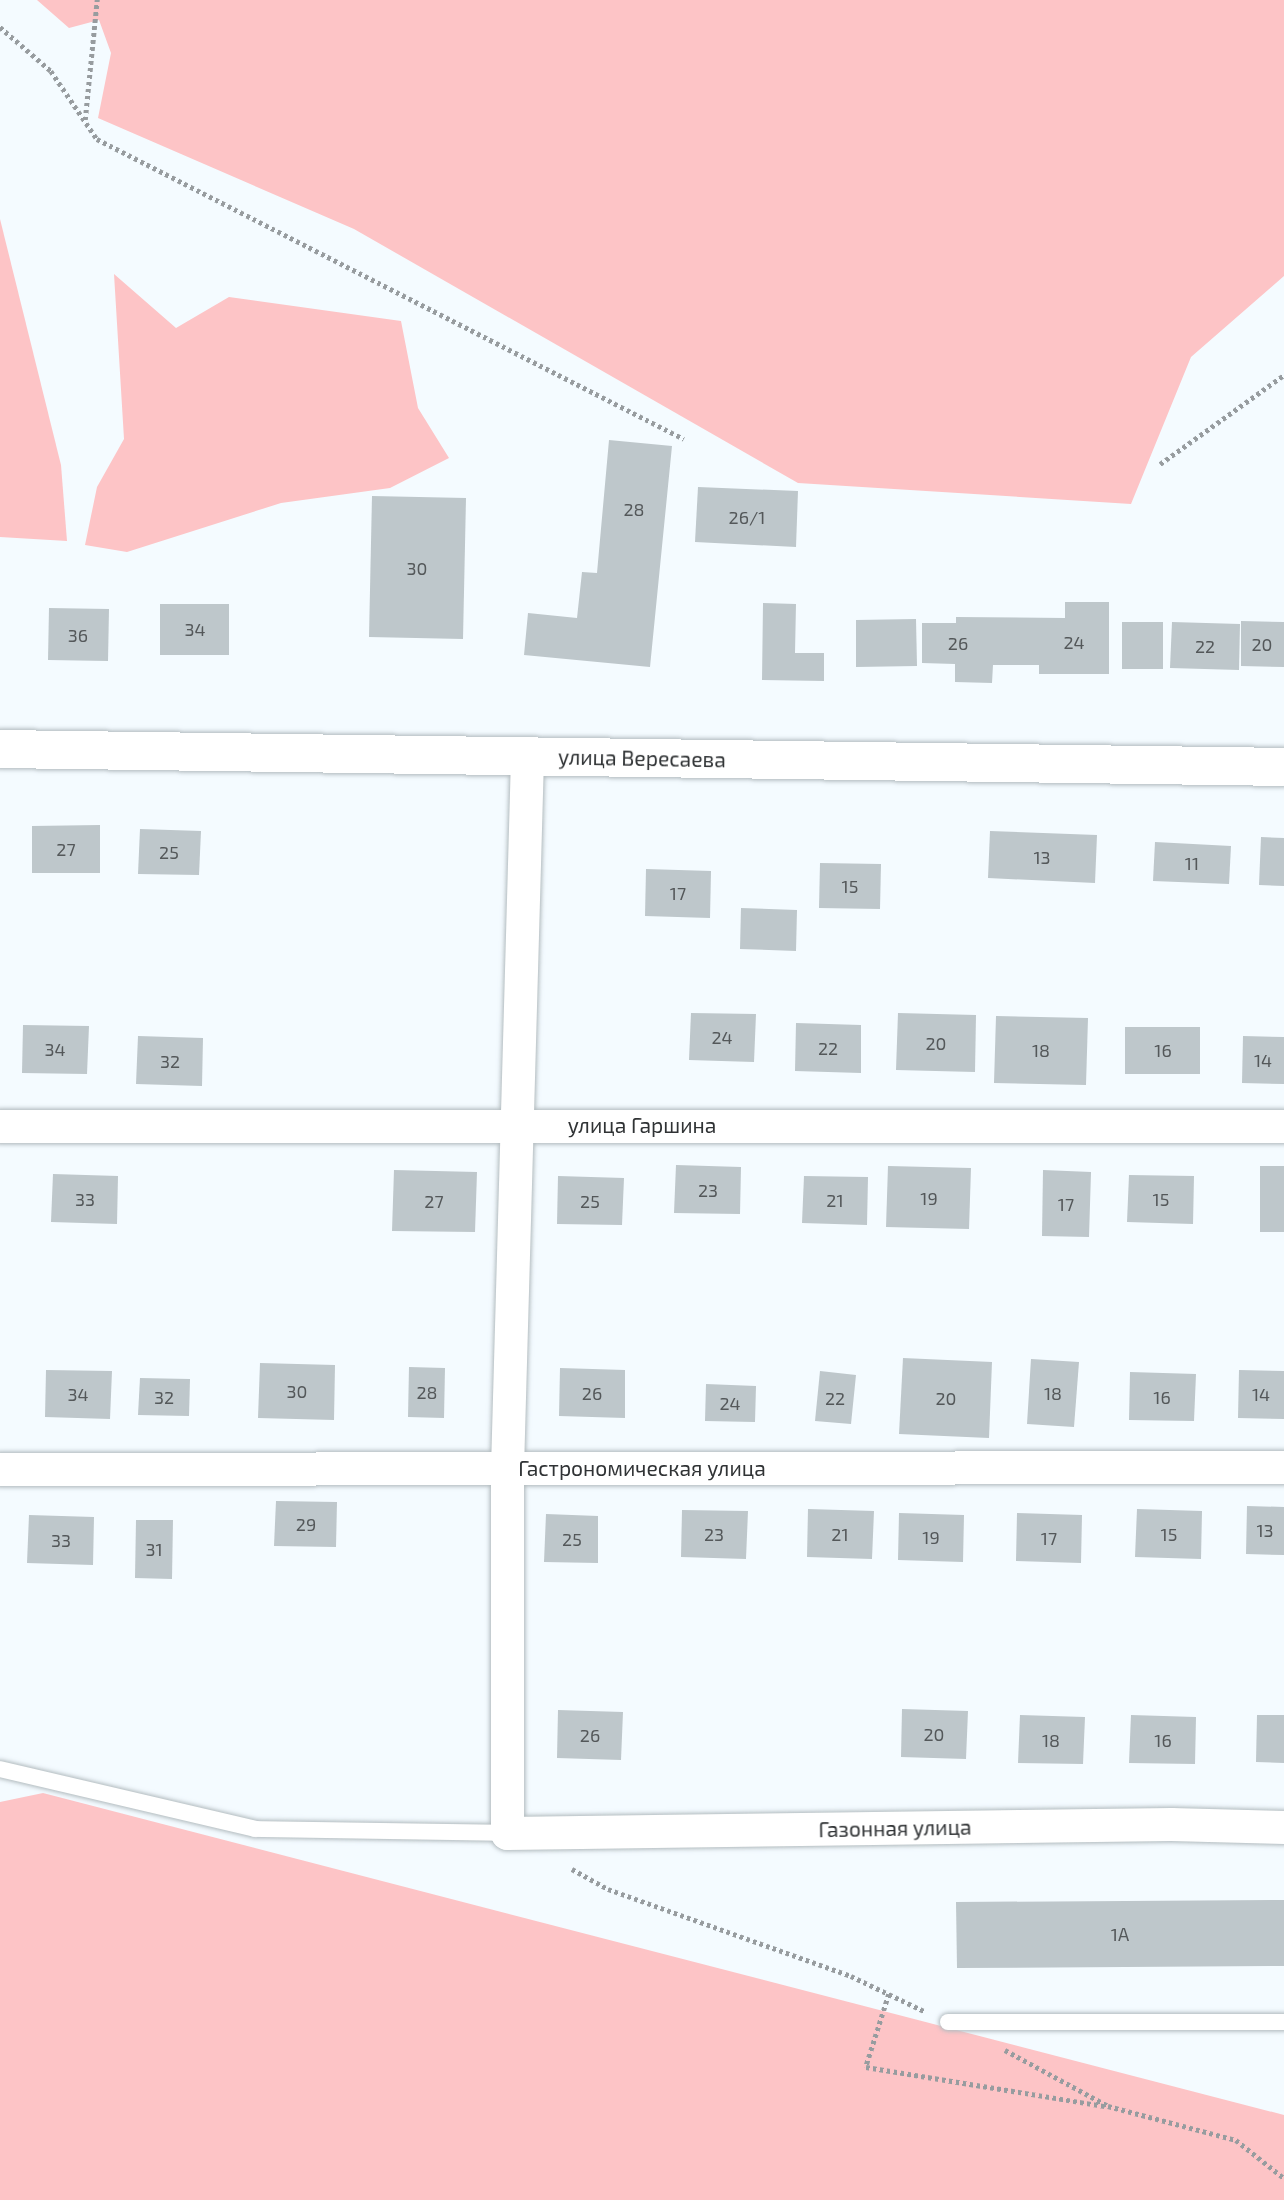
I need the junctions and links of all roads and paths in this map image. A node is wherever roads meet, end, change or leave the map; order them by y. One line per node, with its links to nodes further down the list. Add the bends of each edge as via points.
1 (97, 0): 3 (path)
2 (0, 27): 3 (path, via 51,71)
3 (85, 120): 5 (path, via 97,139)
4 (1284, 375): 6 (path)
5 (684, 439)
6 (1160, 464)
7 (0, 750): 8 (street, улица Вересаева)
8 (527, 757): 9 (street, улица Вересаева); 10 (street)
9 (1284, 767)
10 (519, 1125): 11 (street, улица Гаршина); 12 (street, улица Гаршина); 14 (street)
11 (0, 1126)
12 (1284, 1126)
13 (1284, 1467): 14 (street, Гастрономическая улица)
14 (507, 1468): 15 (street, Гастрономическая улица); 18 (street)
15 (0, 1469)
16 (0, 1769): 18 (lane, via 255,1829)
17 (1284, 1827): 18 (street, Газонная улица, via 1171,1824)
18 (507, 1833)
19 (563, 1865): 20 (path, via 608,1889 851,1976)
20 (889, 1994): 22 (path); 23 (path, via 866,2067)
21 (1284, 2022): 22 (lane)
22 (952, 2023): 23 (path)
23 (1108, 2106): 24 (path, via 1236,2140)
24 (1284, 2178)

